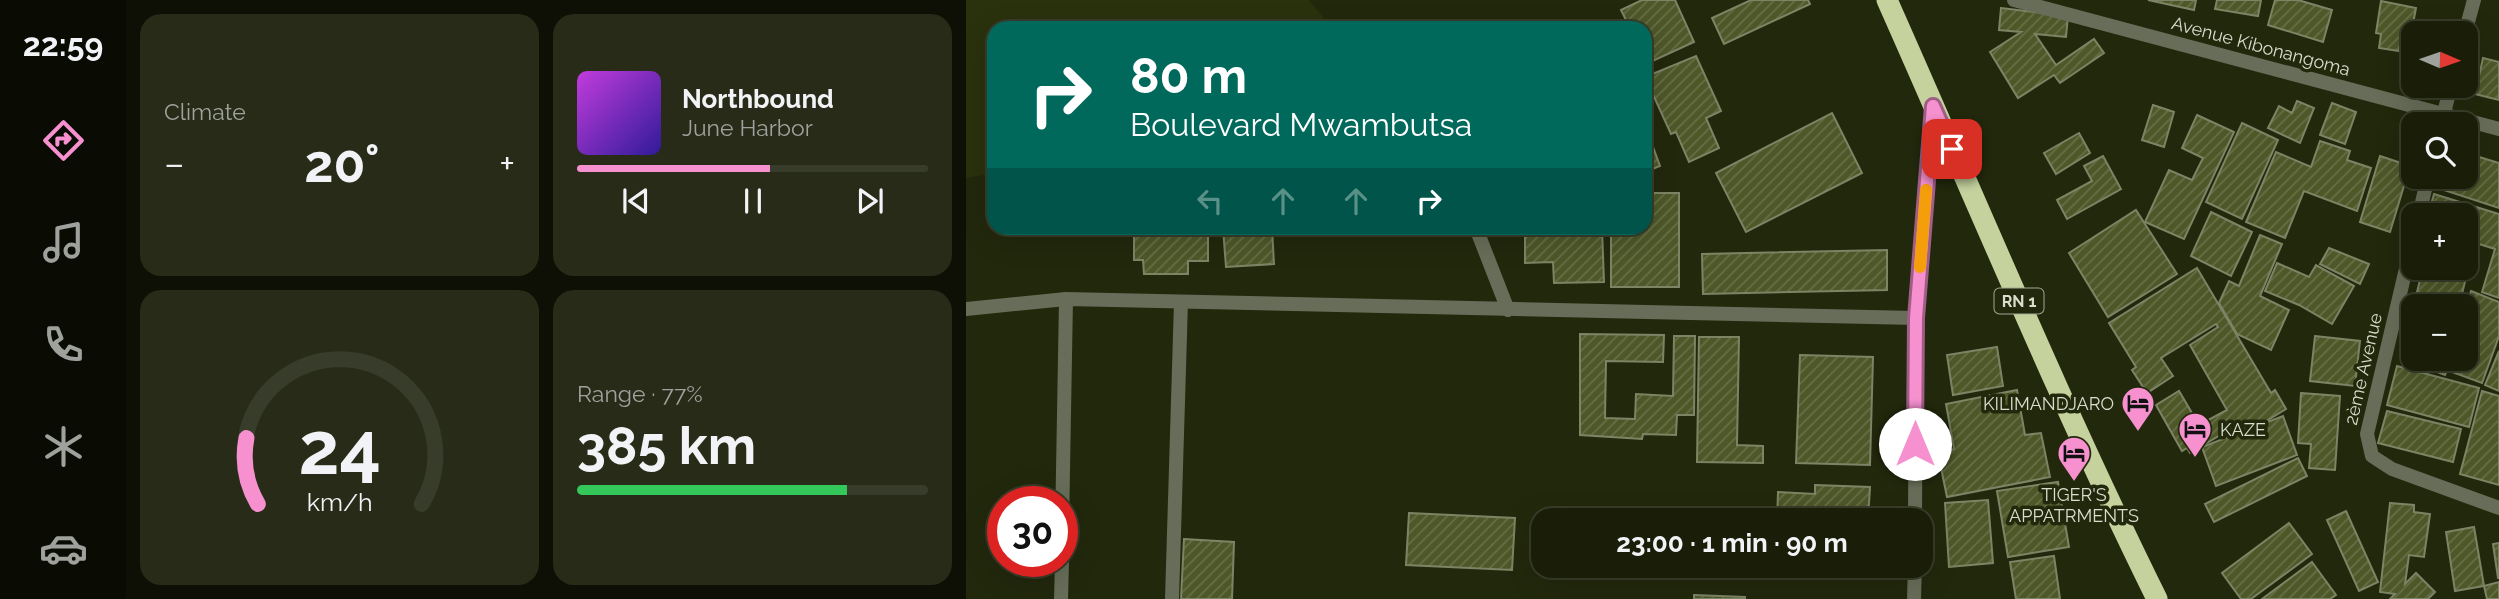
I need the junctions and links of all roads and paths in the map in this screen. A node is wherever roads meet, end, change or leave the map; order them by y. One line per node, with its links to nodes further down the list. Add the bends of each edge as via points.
1 (2014, 0): 6 (street, Avenue Kibonangoma)
2 (2474, 0): 4 (street)
3 (1893, 2): 5 (highway, RN 1)
4 (2468, 21)
5 (1933, 106): 15 (street); 24 (highway, RN 1)
6 (2417, 112)
7 (2478, 125): 8 (street, Avenue Kibonangoma)
8 (2499, 129)
9 (1479, 235): 14 (street)
10 (2403, 280): 18 (street, 2ème Avenue, via 2367,434 2372,456 2392,469)
11 (1066, 299): 12 (street); 13 (street); 16 (street)
12 (1181, 302): 14 (street); 22 (street)
13 (966, 309)
14 (1508, 310): 15 (street)
15 (1916, 318): 17 (street)
16 (1063, 486)
17 (1915, 508)
18 (2499, 508)
19 (1062, 577): 21 (street)
20 (1915, 578): 23 (street)
21 (1061, 599)
22 (1172, 599)
23 (1914, 599)
24 (2157, 599)

